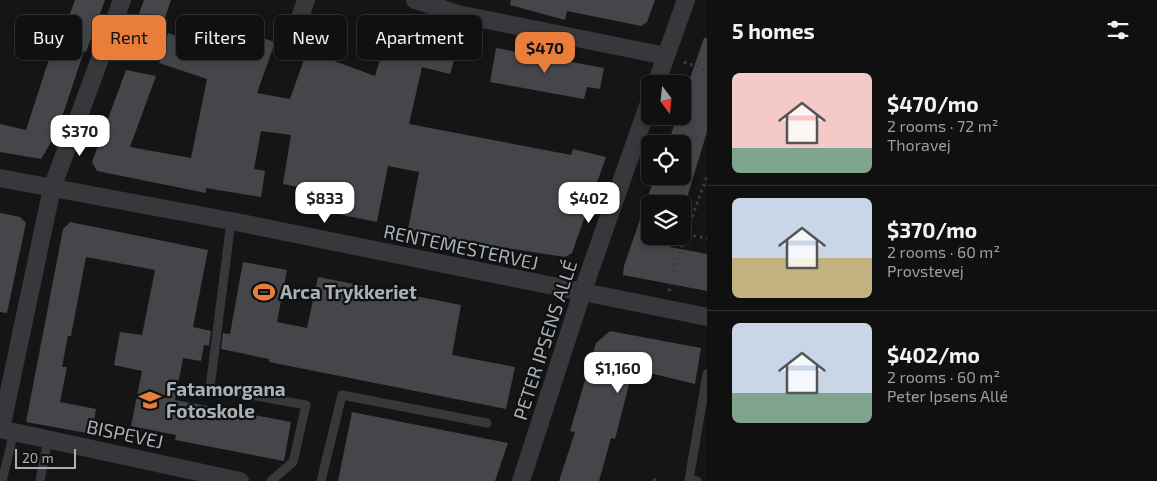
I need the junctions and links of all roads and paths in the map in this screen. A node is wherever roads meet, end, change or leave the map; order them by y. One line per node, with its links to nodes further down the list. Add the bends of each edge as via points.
1 (122, 0): 12 (street)
2 (306, 0): 5 (street)
3 (415, 0): 6 (street, via 458,14)
4 (686, 0): 6 (street)
5 (301, 15)
6 (666, 56): 7 (path); 8 (street)
7 (707, 70)
8 (659, 75)
9 (641, 125): 18 (street, PETER IPSENS ALLÉ)
10 (707, 176): 14 (path)
11 (0, 178): 12 (street, RENTEMESTERVEJ)
12 (52, 188): 13 (street, RENTEMESTERVEJ); 23 (street)
13 (231, 222): 18 (street, RENTEMESTERVEJ); 28 (lane, via 210,388 306,405 293,462)
14 (691, 223)
15 (691, 236): 16 (path)
16 (707, 238)
17 (683, 245): 19 (path, via 675,265)
18 (582, 293): 19 (street, RENTEMESTERVEJ); 30 (street, PETER IPSENS ALLÉ)
19 (666, 310): 20 (street, RENTEMESTERVEJ)
20 (707, 317)
21 (707, 374): 31 (lane, via 689,480)
22 (487, 423): 29 (lane, via 342,395)
23 (5, 430): 24 (street, BISPEVEJ); 25 (lane)
24 (48, 439): 26 (lane); 27 (street, BISPEVEJ)
25 (2, 481)
26 (40, 481)
27 (240, 481)
28 (271, 481)
29 (321, 481)
30 (521, 481)
31 (697, 481)

